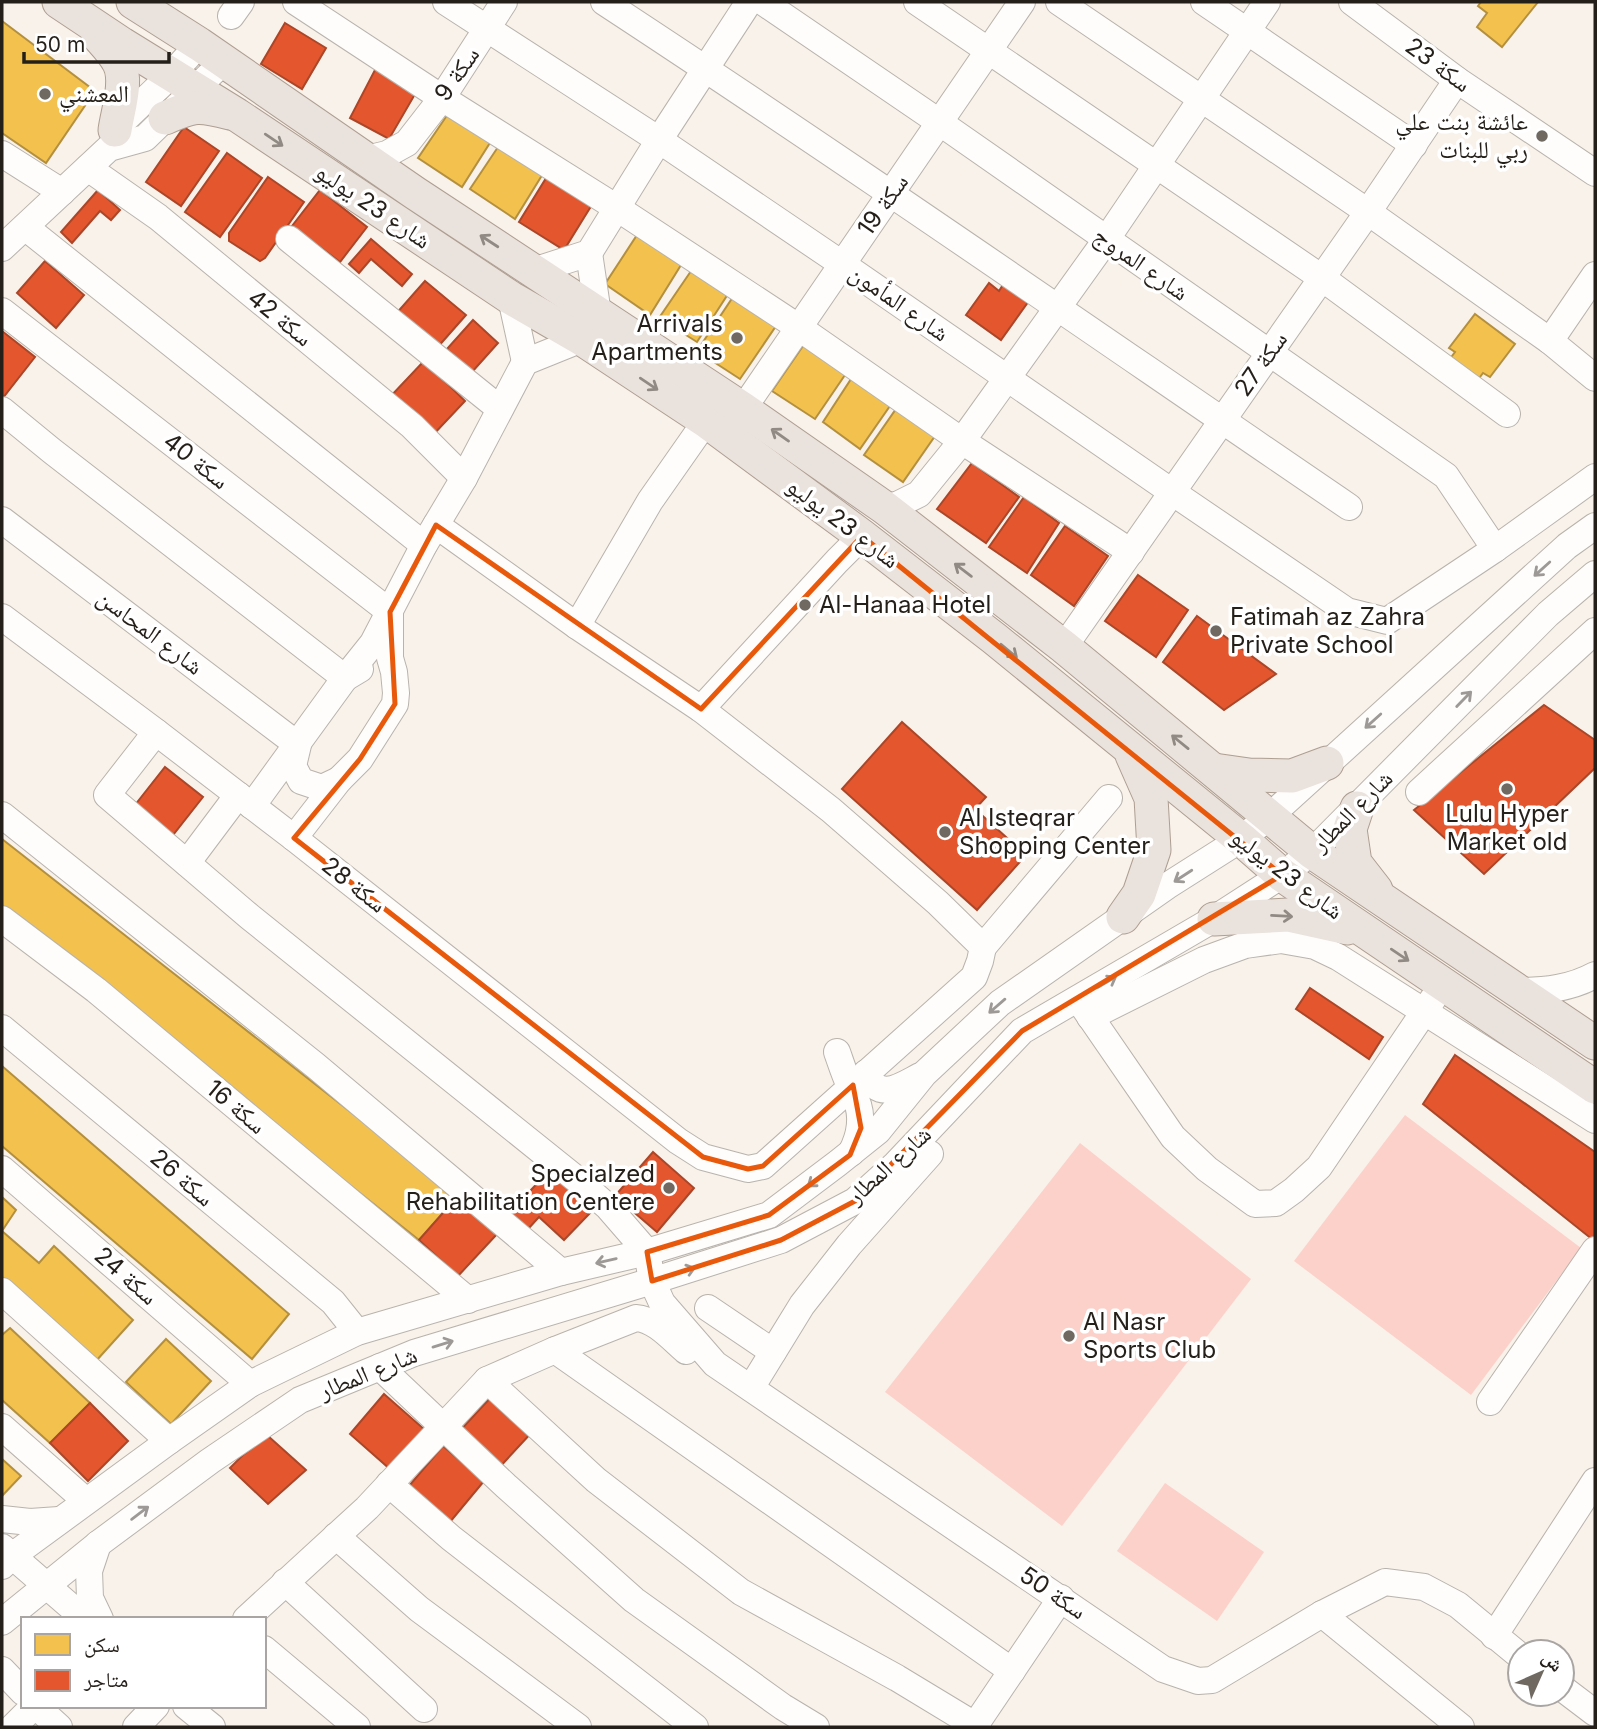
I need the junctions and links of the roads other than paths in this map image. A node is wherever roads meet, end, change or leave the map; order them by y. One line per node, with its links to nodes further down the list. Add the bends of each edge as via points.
1 (133, 2): 18 (main road, شارع 23 يوليو)
2 (296, 2): 22 (street)
3 (446, 2): 15 (street, شارع المأمون)
4 (504, 2): 15 (street, سكة 9)
5 (604, 2): 19 (street)
6 (749, 2): 19 (street)
7 (763, 2): 26 (street, شارع المروج)
8 (917, 2): 17 (street)
9 (1022, 2): 17 (street, سكة 19)
10 (1059, 2): 23 (street)
11 (1204, 2): 16 (street)
12 (1267, 2): 16 (street)
13 (1352, 2): 20 (street, 23 سكة)
14 (71, 10): 21 (main road, شارع 23 يوليو); 27 (main road, via 119,61 121,92)
15 (487, 29): 22 (street, سكة 9); 28 (street, شارع المأمون)
16 (1247, 32): 23 (street); 30 (street)
17 (989, 50): 26 (street, سكة 19); 33 (street)
18 (211, 53): 21 (street); 32 (main road, شارع 23 يوليو)
19 (705, 68): 28 (street); 38 (street)
20 (1457, 80): 30 (street, سكة 27); 35 (street, 23 سكة)
21 (184, 82): 24 (main road, شارع 23 يوليو); 25 (street); 27 (street, via 147,97)
22 (442, 98): 29 (street, سكة 9); 39 (street)
23 (1202, 99): 33 (street); 40 (street)
24 (237, 115): 25 (main road, via 205,107); 49 (main road, شارع 23 يوليو, one-way to 49)
25 (165, 118): 27 (street, via 145,138)
26 (939, 122): 38 (street, سكة 19); 43 (street, شارع المروج)
27 (112, 139): 34 (street)
28 (659, 140): 39 (street); 45 (street, شارع المأمون)
29 (407, 143): 32 (street, سكة 9); 37 (street, via 407,166)
30 (1414, 145): 40 (street, سكة 27)
31 (2, 154): 36 (street)
32 (366, 159): 37 (main road, شارع 23 يوليو)
33 (1157, 165): 43 (street); 48 (street)
34 (88, 168): 36 (street); 67 (street, سكة 42, via 158,217 402,418)
35 (1594, 170)
36 (62, 192): 42 (street)
37 (415, 193): 46 (main road, شارع 23 يوليو, one-way to 37)
38 (891, 193): 45 (street, سكة 19); 50 (street)
39 (617, 208): 44 (street); 53 (street)
40 (1368, 212): 48 (street, سكة 27); 54 (street)
41 (289, 239): 61 (street)
42 (9, 240): 75 (street)
43 (1106, 240): 50 (street); 55 (street, شارع المروج)
44 (589, 253): 46 (street); 52 (street)
45 (842, 264): 53 (street, سكة 19); 58 (street, شارع المأمون)
46 (533, 271): 52 (main road, شارع 23 يوليو)
47 (1595, 275): 54 (street)
48 (1322, 278): 55 (street, سكة 27); 62 (street)
49 (511, 298): 52 (main road, شارع 23 يوليو); 56 (street)
50 (1057, 309): 58 (street); 64 (street)
51 (2, 311): 82 (street, سكة 40)
52 (590, 326): 56 (street); 59 (main road, شارع 23 يوليو); 63 (main road, شارع 23 يوليو, one-way to 63)
53 (798, 327): 59 (street, سكة 19); 65 (street)
54 (1550, 341): 57 (street)
55 (1269, 352): 64 (street, سكة 27); 79 (street, شارع المروج, via 1446,476)
56 (525, 362): 61 (street)
57 (1595, 378)
58 (1008, 379): 65 (street); 68 (street, شارع المأمون)
59 (743, 408): 71 (main road, شارع 23 يوليو, one-way to 59)
60 (2, 410): 89 (street)
61 (500, 410): 67 (street)
62 (1507, 414)
63 (706, 421): 76 (main road, شارع 23 يوليو); 85 (street, via 650,501)
64 (1222, 421): 68 (street, سكة 27); 70 (street)
65 (962, 441): 69 (street); 80 (street)
66 (1595, 477): 72 (street)
67 (464, 478): 75 (street)
68 (1172, 492): 79 (street, شارع المأمون, via 1347,611 1387,621); 80 (street, سكة 27)
69 (919, 494): 71 (street); 77 (street, via 917,509)
70 (1349, 507)
71 (885, 508): 77 (main road, شارع 23 يوليو)
72 (1543, 515): 78 (street); 79 (street)
73 (2, 520): 94 (street, شارع المحاسن)
74 (1595, 526): 78 (street, شارع المطار)
75 (430, 535): 82 (street); 85 (street)
76 (862, 536): 92 (street); 95 (main road, شارع 23 يوليو, one-way to 95)
77 (928, 543): 87 (main road, شارع 23 يوليو, one-way to 77)
78 (1567, 546): 96 (street, شارع المطار, one-way to 96)
79 (1495, 549)
80 (1131, 552): 87 (street, سكة 27)
81 (1595, 575): 83 (street, شارع المطار)
82 (390, 612): 89 (street); 91 (street)
83 (1548, 614): 86 (street); 88 (street, شارع المطار)
84 (2, 617): 93 (street, سكة 28)
85 (577, 626): 92 (street)
86 (1588, 638): 90 (street)
87 (1064, 647): 97 (main road, شارع 23 يوليو, one-way to 87)
88 (1502, 660): 90 (street); 102 (street, شارع المطار, one-way to 88)
89 (345, 678): 91 (street, via 370,669 380,673); 94 (street)
90 (1534, 687): 99 (street)
91 (396, 693): 98 (street, via 395,704 359,759)
92 (701, 709): 115 (street, via 831,810)
93 (156, 732): 101 (street, سكة 28); 108 (street, via 107,795)
94 (298, 745): 98 (street, via 293,766 301,781 322,788); 101 (street)
95 (1129, 750): 106 (main road, شارع 23 يوليو); 111 (main road, via 1151,798 1154,850 1139,894)
96 (1327, 763): 97 (main road, via 1292,776); 104 (street, شارع المطار)
97 (1213, 769): 104 (main road, شارع 23 يوليو)
98 (339, 780): 105 (street)
99 (1419, 792)
100 (1109, 798): 115 (street)
101 (245, 800): 105 (street, سكة 28); 108 (street)
102 (1357, 808): 107 (street, شارع المطار); 110 (main road, via 1350,829 1355,863)
103 (2, 815): 133 (street, via 316,1066)
104 (1270, 816): 106 (street, شارع المطار); 107 (main road, شارع 23 يوليو)
105 (294, 838): 126 (street, سكة 28, via 703,1157 748,1169 762,1166)
106 (1241, 839): 109 (main road, شارع 23 يوليو); 111 (street, شارع المطار, one-way to 111)
107 (1312, 852): 109 (street, شارع المطار); 110 (main road, شارع 23 يوليو)
108 (187, 863): 132 (street, via 575,1178)
109 (1282, 876): 113 (street, شارع المطار); 114 (main road, شارع 23 يوليو)
110 (1386, 903): 118 (main road, شارع 23 يوليو)
111 (1123, 917): 125 (street, شارع المطار, one-way to 125, via 1000,1003)
112 (2, 919): 136 (street, سكة 16, via 96,990)
113 (1214, 919): 114 (main road, one-way to 114, via 1289,915); 119 (street, شارع المطار, one-way to 113)
114 (1365, 932): 117 (main road, شارع 23 يوليو, one-way to 117)
115 (983, 947): 126 (street, via 974,977)
116 (1595, 975): 118 (street, via 1554,990)
117 (1443, 984): 120 (street); 127 (main road, شارع 23 يوليو)
118 (1519, 991): 123 (main road, شارع 23 يوليو)
119 (1084, 1008): 120 (street, via 1245,945 1281,940 1315,946 1338,957); 120 (street, via 1173,1137 1255,1204 1276,1203 1319,1167); 121 (street, شارع المطار)
120 (1424, 1011): 128 (street)
121 (1052, 1014): 134 (street, شارع المطار, one-way to 121, via 781,1240 855,1201 1022,1031); 140 (street, via 849,1245)
122 (2, 1028): 138 (street, سكة 26, via 333,1302)
123 (1595, 1042)
124 (837, 1052): 126 (street)
125 (924, 1074): 126 (street, via 893,1090); 129 (street, شارع المطار, via 878,1131)
126 (858, 1080): 129 (street, via 860,1121)
127 (1595, 1087)
128 (1595, 1120)
129 (850, 1154): 132 (street, شارع المطار, one-way to 132, via 769,1215)
130 (2, 1169): 144 (street, سكة 24)
131 (1595, 1250): 146 (street)
132 (647, 1252): 133 (street, شارع المطار, one-way to 133); 134 (street, سكة 50)
133 (561, 1272): 136 (street, شارع المطار)
134 (653, 1281): 141 (street, سكة 50, via 662,1303); 142 (street, شارع المطار, one-way to 134)
135 (2, 1291): 149 (street)
136 (468, 1300): 138 (street, شارع المطار)
137 (708, 1308): 140 (street)
138 (357, 1332): 144 (street, شارع المطار)
139 (555, 1350): 141 (street, via 644,1318 686,1351); 143 (street); 169 (street)
140 (773, 1352): 145 (street)
141 (715, 1364): 145 (street, سكة 50)
142 (380, 1367): 148 (street); 156 (street, شارع المطار, one-way to 142, via 300,1400)
143 (487, 1380): 148 (street); 178 (street, via 596,1480 741,1592)
144 (250, 1384): 149 (street, شارع المطار)
145 (751, 1388): 160 (street, سكة 50)
146 (1490, 1402)
147 (2, 1427): 152 (street)
148 (443, 1427): 151 (street); 186 (street, via 634,1600)
149 (169, 1441): 152 (street, شارع المطار)
150 (1595, 1481): 165 (street)
151 (390, 1484): 155 (street); 185 (street, via 451,1538)
152 (86, 1501): 154 (street, شارع المطار)
153 (2, 1519): 154 (street)
154 (59, 1520): 157 (street, شارع المطار)
155 (336, 1536): 158 (street); 184 (street, via 419,1609)
156 (98, 1544): 159 (street, شارع المطار); 163 (street, via 89,1571)
157 (5, 1556): 159 (street)
158 (285, 1582): 164 (street); 176 (street)
159 (47, 1585): 161 (street, شارع المطار); 163 (street)
160 (1061, 1598): 162 (street, سكة 50, via 1163,1669 1198,1681 1212,1680); 169 (street)
161 (11, 1614): 163 (street, via 33,1604 54,1605)
162 (1322, 1614): 165 (street, سكة 50, via 1385,1582 1402,1583 1424,1587 1458,1605); 187 (street)
163 (87, 1616)
164 (248, 1617)
165 (1494, 1636): 166 (street, سكة 50)
166 (1506, 1645)
167 (266, 1650): 183 (street)
168 (2, 1670): 170 (street)
169 (1012, 1671): 178 (street)
170 (21, 1690)
171 (1576, 1699): 177 (street)
172 (33, 1708): 179 (street)
173 (37, 1708): 180 (street)
174 (154, 1708): 181 (street)
175 (188, 1708): 182 (street)
176 (424, 1709)
177 (1595, 1713)
178 (976, 1726)
179 (13, 1727)
180 (59, 1727)
181 (136, 1727)
182 (212, 1727)
183 (357, 1727)
184 (579, 1727)
185 (695, 1727)
186 (816, 1727)
187 (1461, 1727)

